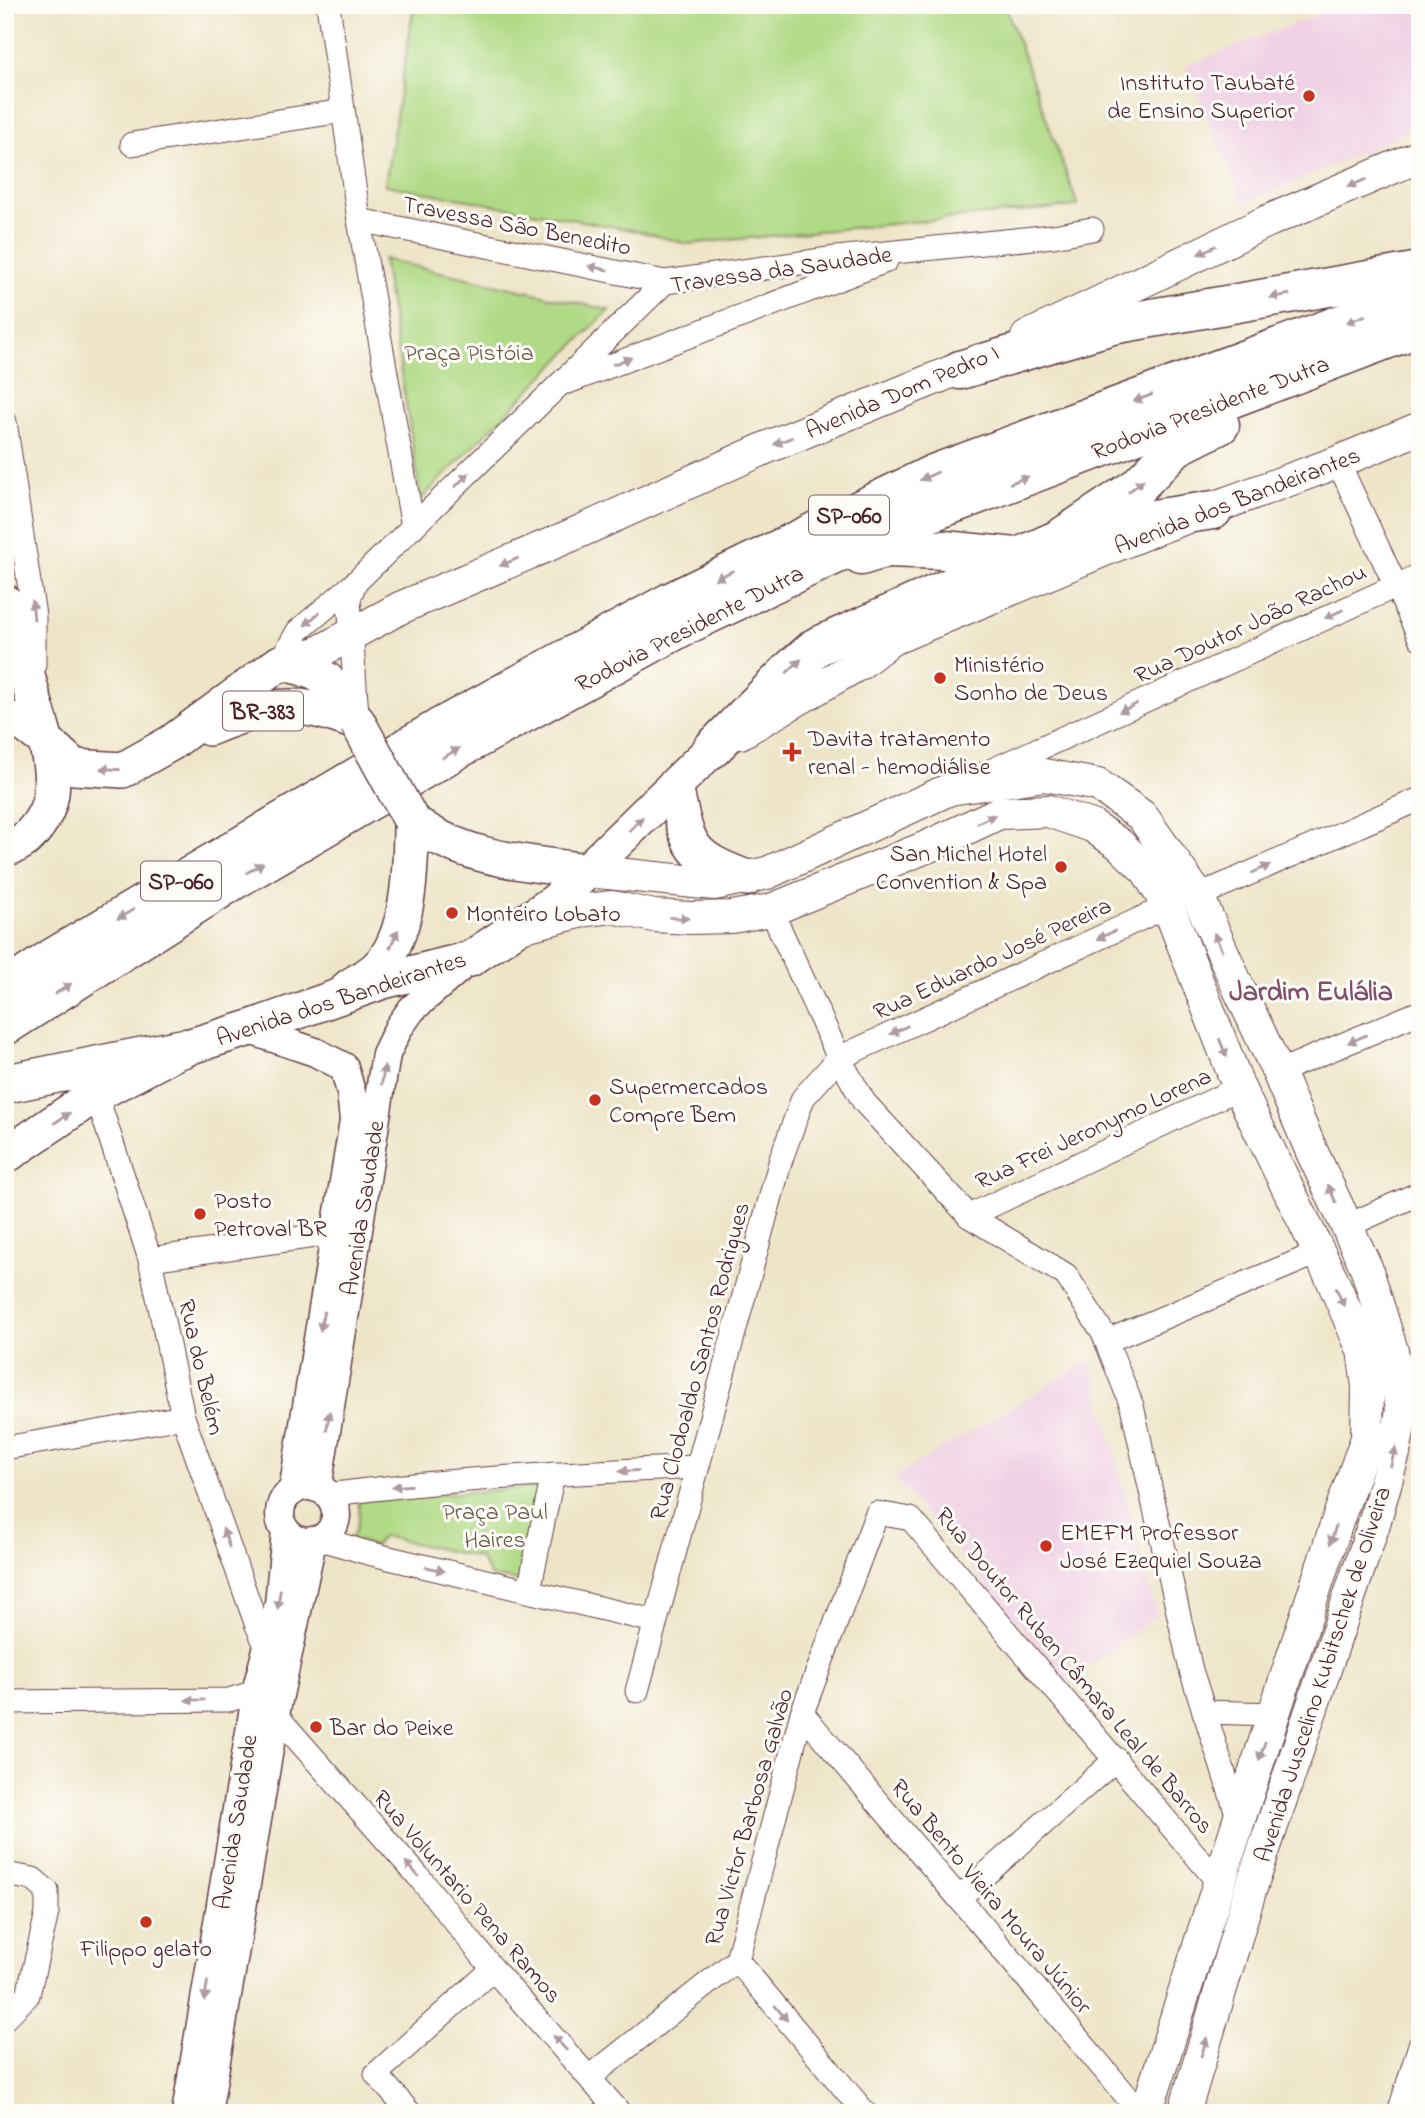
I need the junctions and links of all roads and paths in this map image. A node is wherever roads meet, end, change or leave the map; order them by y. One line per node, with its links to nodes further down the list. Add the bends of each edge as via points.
1 (328, 5): 2 (street)
2 (343, 110): 3 (street); 5 (street)
3 (132, 144)
4 (1420, 156): 13 (main road, Avenida Dom Pedro I, one-way to 13, via 1268,220)
5 (359, 220): 9 (street, Travessa São Benedito, one-way to 5); 19 (street)
6 (1092, 229): 7 (street, Travessa da Saudade)
7 (916, 250): 9 (street, Travessa da Saudade); 14 (street, Travessa da Saudade, one-way to 7)
8 (1420, 271): 13 (highway, one-way to 13, via 1112,325)
9 (665, 282): 14 (street, Travessa da Saudade)
10 (1420, 295): 52 (highway, Rodovia Presidente Dutra / SP-060, one-way to 52, via 933,474 683,596 439,728)
11 (1420, 327): 12 (highway, Rodovia Presidente Dutra / SP-060)
12 (1383, 341): 20 (highway, one-way to 12, via 1176,447); 23 (highway, Rodovia Presidente Dutra / SP-060, one-way to 12, via 916,518)
13 (960, 370): 28 (main road, Avenida Dom Pedro I, one-way to 28, via 768,447)
14 (559, 385): 19 (street, Travessa da Saudade, one-way to 14)
15 (5, 422): 31 (street, one-way to 15, via 34,616)
16 (1420, 428): 17 (main road, Avenida dos Bandeirantes)
17 (1338, 462): 18 (main road, Avenida dos Bandeirantes); 26 (street)
18 (1213, 510): 20 (highway, via 1120,524)
19 (413, 527): 24 (street, Travessa da Saudade)
20 (1057, 555): 21 (highway); 35 (main road, Avenida dos Bandeirantes, via 890,640 859,664)
21 (1019, 558): 23 (highway, via 887,548); 35 (highway, one-way to 21, via 816,647)
22 (1420, 575): 26 (street, Rua Doutor João Rachou)
23 (776, 582): 56 (highway, Rodovia Presidente Dutra / SP-060, one-way to 23, via 236,878 453,752 682,627)
24 (355, 583): 28 (street, via 349,599); 30 (street, Travessa da Saudade, one-way to 30, via 298,631)
25 (5, 584): 27 (main road)
26 (1396, 585): 29 (street); 37 (street, Rua Doutor João Rachou, one-way to 37)
27 (7, 611): 31 (main road)
28 (352, 634): 30 (main road, Avenida Dom Pedro I, via 317,653); 32 (street)
29 (1420, 638)
30 (280, 663): 32 (main road, BR-383, via 309,668 332,684); 34 (main road, BR-383)
31 (20, 711): 33 (main road)
32 (358, 723): 34 (main road, BR-383, via 295,707 242,714); 40 (main road, BR-383, bridge)
33 (45, 740): 34 (main road, BR-383, one-way to 33, via 123,770 74,767); 41 (main road, via 51,795 41,822 12,848)
34 (171, 743)
35 (712, 749): 36 (main road, Avenida dos Bandeirantes)
36 (675, 786): 44 (main road, Avenida dos Bandeirantes, one-way to 36); 45 (main road, via 686,834 699,854 715,866)
37 (950, 789): 39 (main road, Avenida Juscelino Kubitschek de Oliveira); 46 (main road, Avenida Juscelino Kubitschek de Oliveira, via 1044,775 1098,785 1142,816)
38 (1420, 799): 46 (street, one-way to 38)
39 (894, 814): 42 (main road); 45 (main road, Avenida Juscelino Kubitschek de Oliveira)
40 (411, 820): 43 (main road, BR-383, via 453,846); 53 (main road, one-way to 40, via 377,968 393,944 412,871)
41 (5, 848)
42 (912, 852): 47 (main road, Avenida Juscelino Kubitschek de Oliveira, one-way to 47, via 999,813 1048,811 1092,827 1119,844 1147,871); 48 (main road, Avenida Juscelino Kubitschek de Oliveira)
43 (510, 861): 44 (main road, Avenida Juscelino Kubitschek de Oliveira); 49 (main road, via 527,879 526,902)
44 (588, 871): 45 (main road, Avenida Juscelino Kubitschek de Oliveira, via 714,884); 49 (main road, Avenida dos Bandeirantes)
45 (747, 878)
46 (1198, 896): 51 (main road, Avenida Juscelino Kubitschek de Oliveira, one-way to 46)
47 (1167, 906): 54 (main road, Avenida Juscelino Kubitschek de Oliveira); 59 (street, Rua Eduardo José Pereira, one-way to 59)
48 (771, 910): 49 (main road, Avenida Juscelino Kubitschek de Oliveira, one-way to 48, via 612,907 690,918); 59 (street)
49 (517, 928): 50 (main road, Avenida dos Bandeirantes)
50 (470, 959): 53 (main road, Avenida dos Bandeirantes); 78 (street, Avenida Saudade, one-way to 50, via 386,1054 412,1009)
51 (1238, 987): 54 (main road); 60 (main road, Avenida Juscelino Kubitschek de Oliveira)
52 (5, 990)
53 (328, 1000): 57 (main road, Avenida dos Bandeirantes)
54 (1205, 1002): 62 (main road, Avenida Juscelino Kubitschek de Oliveira, one-way to 62)
55 (1420, 1012): 60 (street, one-way to 60)
56 (5, 1027)
57 (247, 1029): 58 (main road, Avenida dos Bandeirantes); 68 (street, Avenida Saudade, via 344,1067 354,1121)
58 (184, 1048): 61 (highway); 63 (main road, Avenida dos Bandeirantes)
59 (839, 1058): 66 (street, via 864,1102); 76 (street, Rua Clodoaldo Santos Rodrigues, via 803,1098 781,1159)
60 (1278, 1072): 67 (main road, Avenida Juscelino Kubitschek de Oliveira, one-way to 60)
61 (5, 1084)
62 (1239, 1088): 66 (street, Rua Frei Jeronymo Lorena); 69 (main road, Avenida Juscelino Kubitschek de Oliveira)
63 (96, 1094): 64 (main road, Avenida dos Bandeirantes, one-way to 63); 70 (street, Rua do Belém)
64 (5, 1156)
65 (1420, 1193): 67 (street)
66 (969, 1216): 71 (street, via 1066,1275)
67 (1347, 1226): 72 (main road, Avenida Juscelino Kubitschek de Oliveira, via 1366,1267)
68 (337, 1233): 70 (street); 78 (street, Avenida Saudade, one-way to 78)
69 (1318, 1253): 71 (street); 90 (main road, Avenida Juscelino Kubitschek de Oliveira, one-way to 90, via 1363,1350 1367,1438)
70 (150, 1259): 74 (street, Rua do Belém)
71 (1107, 1341): 87 (street, via 1132,1406)
72 (1392, 1351): 73 (street); 97 (main road, Avenida Juscelino Kubitschek de Oliveira, one-way to 72, via 1394,1453 1402,1410)
73 (1420, 1401)
74 (183, 1417): 75 (street); 83 (street, Rua do Belém, one-way to 74)
75 (5, 1448)
76 (697, 1467): 77 (street, one-way to 77); 82 (street, Rua Clodoaldo Santos Rodrigues)
77 (553, 1474): 78 (street, one-way to 78); 81 (street)
78 (313, 1491): 80 (street, Avenida Saudade, via 333,1502 336,1518 328,1533); 80 (street, Avenida Saudade, via 282,1505 282,1523)
79 (877, 1513): 88 (street, Rua Victor Barbosa Galvão); 91 (street, Rua Doutor Ruben Câmara Leal de Barros, via 911,1518)
80 (307, 1537): 81 (street, one-way to 81); 83 (street, Avenida Saudade, one-way to 83, via 279,1604); 89 (street, Avenida Saudade)
81 (529, 1590): 82 (street)
82 (654, 1621): 85 (street, Rua Clodoaldo Santos Rodrigues)
83 (267, 1648): 84 (street, Avenida Saudade)
84 (258, 1684): 86 (street, one-way to 86, via 249,1694 229,1700); 103 (street, Avenida Saudade, one-way to 103)
85 (636, 1691)
86 (5, 1702)
87 (1204, 1712): 90 (street); 92 (street)
88 (802, 1713): 95 (street, Rua Bento Vieira Moura Júnior); 98 (street, Rua Victor Barbosa Galvão)
89 (275, 1714): 99 (street, Rua Voluntario Pena Ramos, one-way to 89); 104 (street, Avenida Saudade)
90 (1275, 1714): 92 (main road, Avenida Juscelino Kubitschek de Oliveira, one-way to 92)
91 (1116, 1759): 94 (street, Rua Doutor Ruben Câmara Leal de Barros); 95 (street)
92 (1239, 1820): 94 (main road, Avenida Juscelino Kubitschek de Oliveira)
93 (5, 1874): 100 (street, via 33,1880 47,1891 47,1913 28,1995)
94 (1220, 1884): 96 (main road, Avenida Juscelino Kubitschek de Oliveira)
95 (959, 1898): 108 (street, Rua Bento Vieira Moura Júnior)
96 (1199, 1948): 97 (main road); 108 (main road, Avenida Juscelino Kubitschek de Oliveira)
97 (1230, 1959): 109 (main road, Avenida Juscelino Kubitschek de Oliveira, one-way to 97)
98 (737, 1960): 102 (street, Rua Victor Barbosa Galvão); 107 (street, one-way to 107)
99 (493, 1969): 102 (street, Rua Voluntario Pena Ramos, one-way to 99); 105 (street, via 376,2074)
100 (5, 2018)
101 (1420, 2045): 110 (street)
102 (590, 2077): 106 (street, Rua Voluntario Pena Ramos)
103 (186, 2113)
104 (207, 2113)
105 (410, 2113)
106 (620, 2113)
107 (865, 2113)
108 (1144, 2113)
109 (1184, 2113)
110 (1399, 2113)

